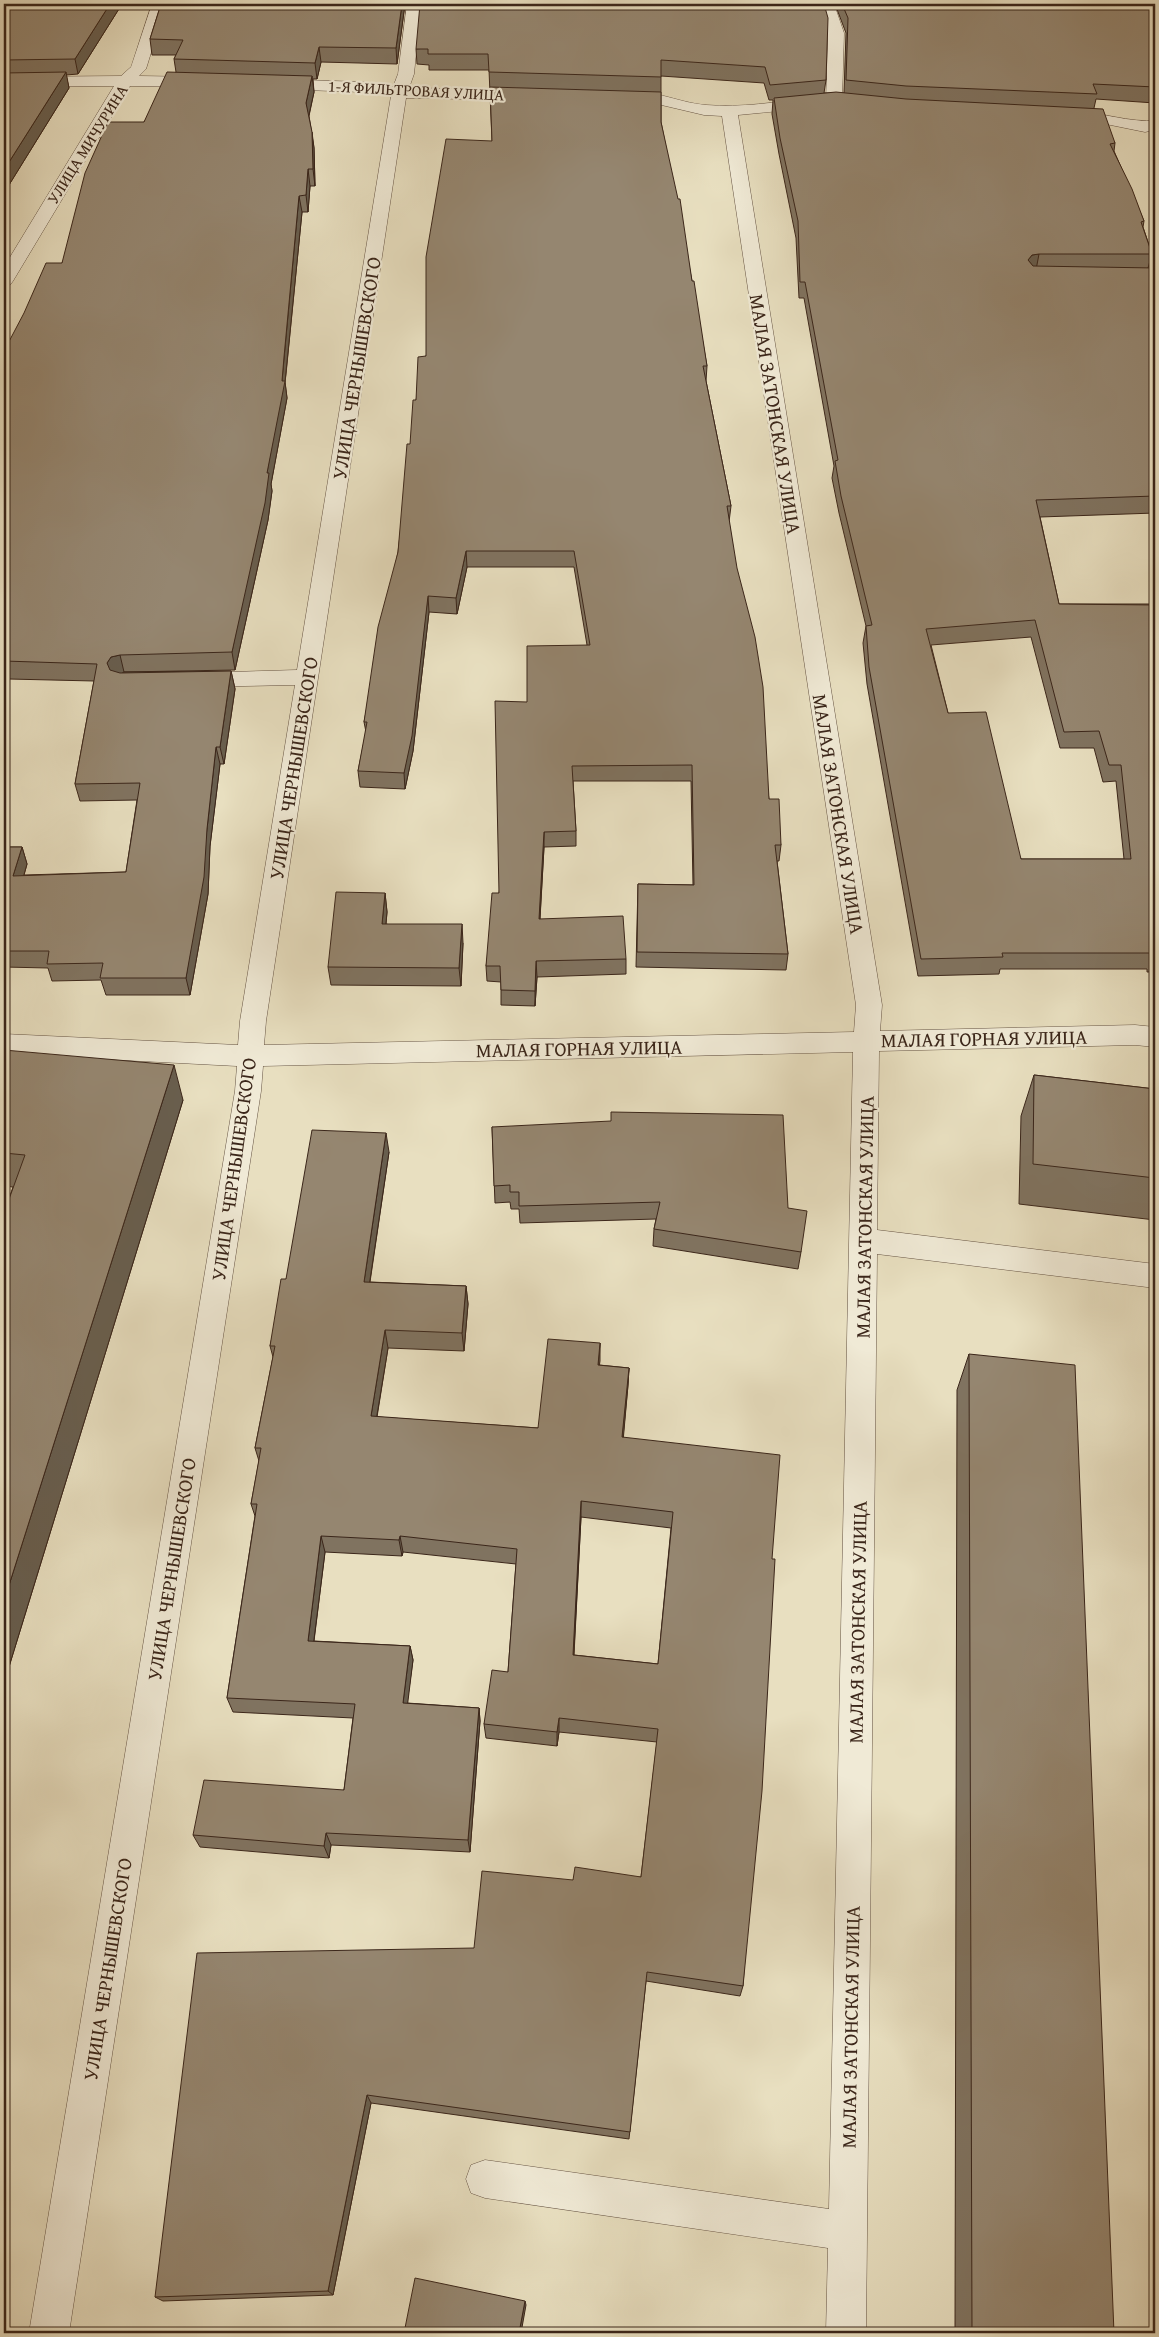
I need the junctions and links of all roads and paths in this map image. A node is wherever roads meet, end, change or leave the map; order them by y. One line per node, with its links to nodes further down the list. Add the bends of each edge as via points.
1 (159, 4): 5 (street, УЛИЦА МИЧУРИНА, via 138,70)
2 (414, 4): 8 (street, УЛИЦА ЧЕРНЫШЕВСКОГО, via 406,74)
3 (827, 4): 11 (street, via 836,33)
4 (6, 79): 5 (street, via 85,83)
5 (126, 80): 6 (street); 16 (street, УЛИЦА МИЧУРИНА)
6 (212, 82)
7 (262, 84): 8 (street, 1-Я ФИЛЬТРОВАЯ УЛИЦА, via 362,87)
8 (399, 93): 9 (street, 1-Я ФИЛЬТРОВАЯ УЛИЦА); 17 (street, УЛИЦА ЧЕРНЫШЕВСКОГО)
9 (546, 95)
10 (605, 96): 13 (street, via 653,98 704,110)
11 (834, 101): 12 (street); 13 (street)
12 (851, 103)
13 (729, 111): 20 (street, МАЛАЯ ЗАТОНСКАЯ УЛИЦА, via 869,1005)
14 (1052, 114): 15 (street, via 1091,116)
15 (1152, 130)
16 (4, 281)
17 (307, 677): 18 (street); 22 (street, УЛИЦА ЧЕРНЫШЕВСКОГО)
18 (174, 681)
19 (1155, 1036): 20 (street, МАЛАЯ ГОРНАЯ УЛИЦА)
20 (866, 1041): 22 (street, МАЛАЯ ГОРНАЯ УЛИЦА); 23 (street, МАЛАЯ ЗАТОНСКАЯ УЛИЦА)
21 (4, 1044): 22 (street, МАЛАЯ ГОРНАЯ УЛИЦА, via 60,1044)
22 (249, 1056): 27 (street, УЛИЦА ЧЕРНЫШЕВСКОГО, via 246,1100)
23 (863, 1240): 24 (street); 26 (street, МАЛАЯ ЗАТОНСКАЯ УЛИЦА)
24 (1155, 1276)
25 (485, 2179): 26 (street)
26 (847, 2231): 28 (street, МАЛАЯ ЗАТОНСКАЯ УЛИЦА)
27 (49, 2333)
28 (846, 2333)

